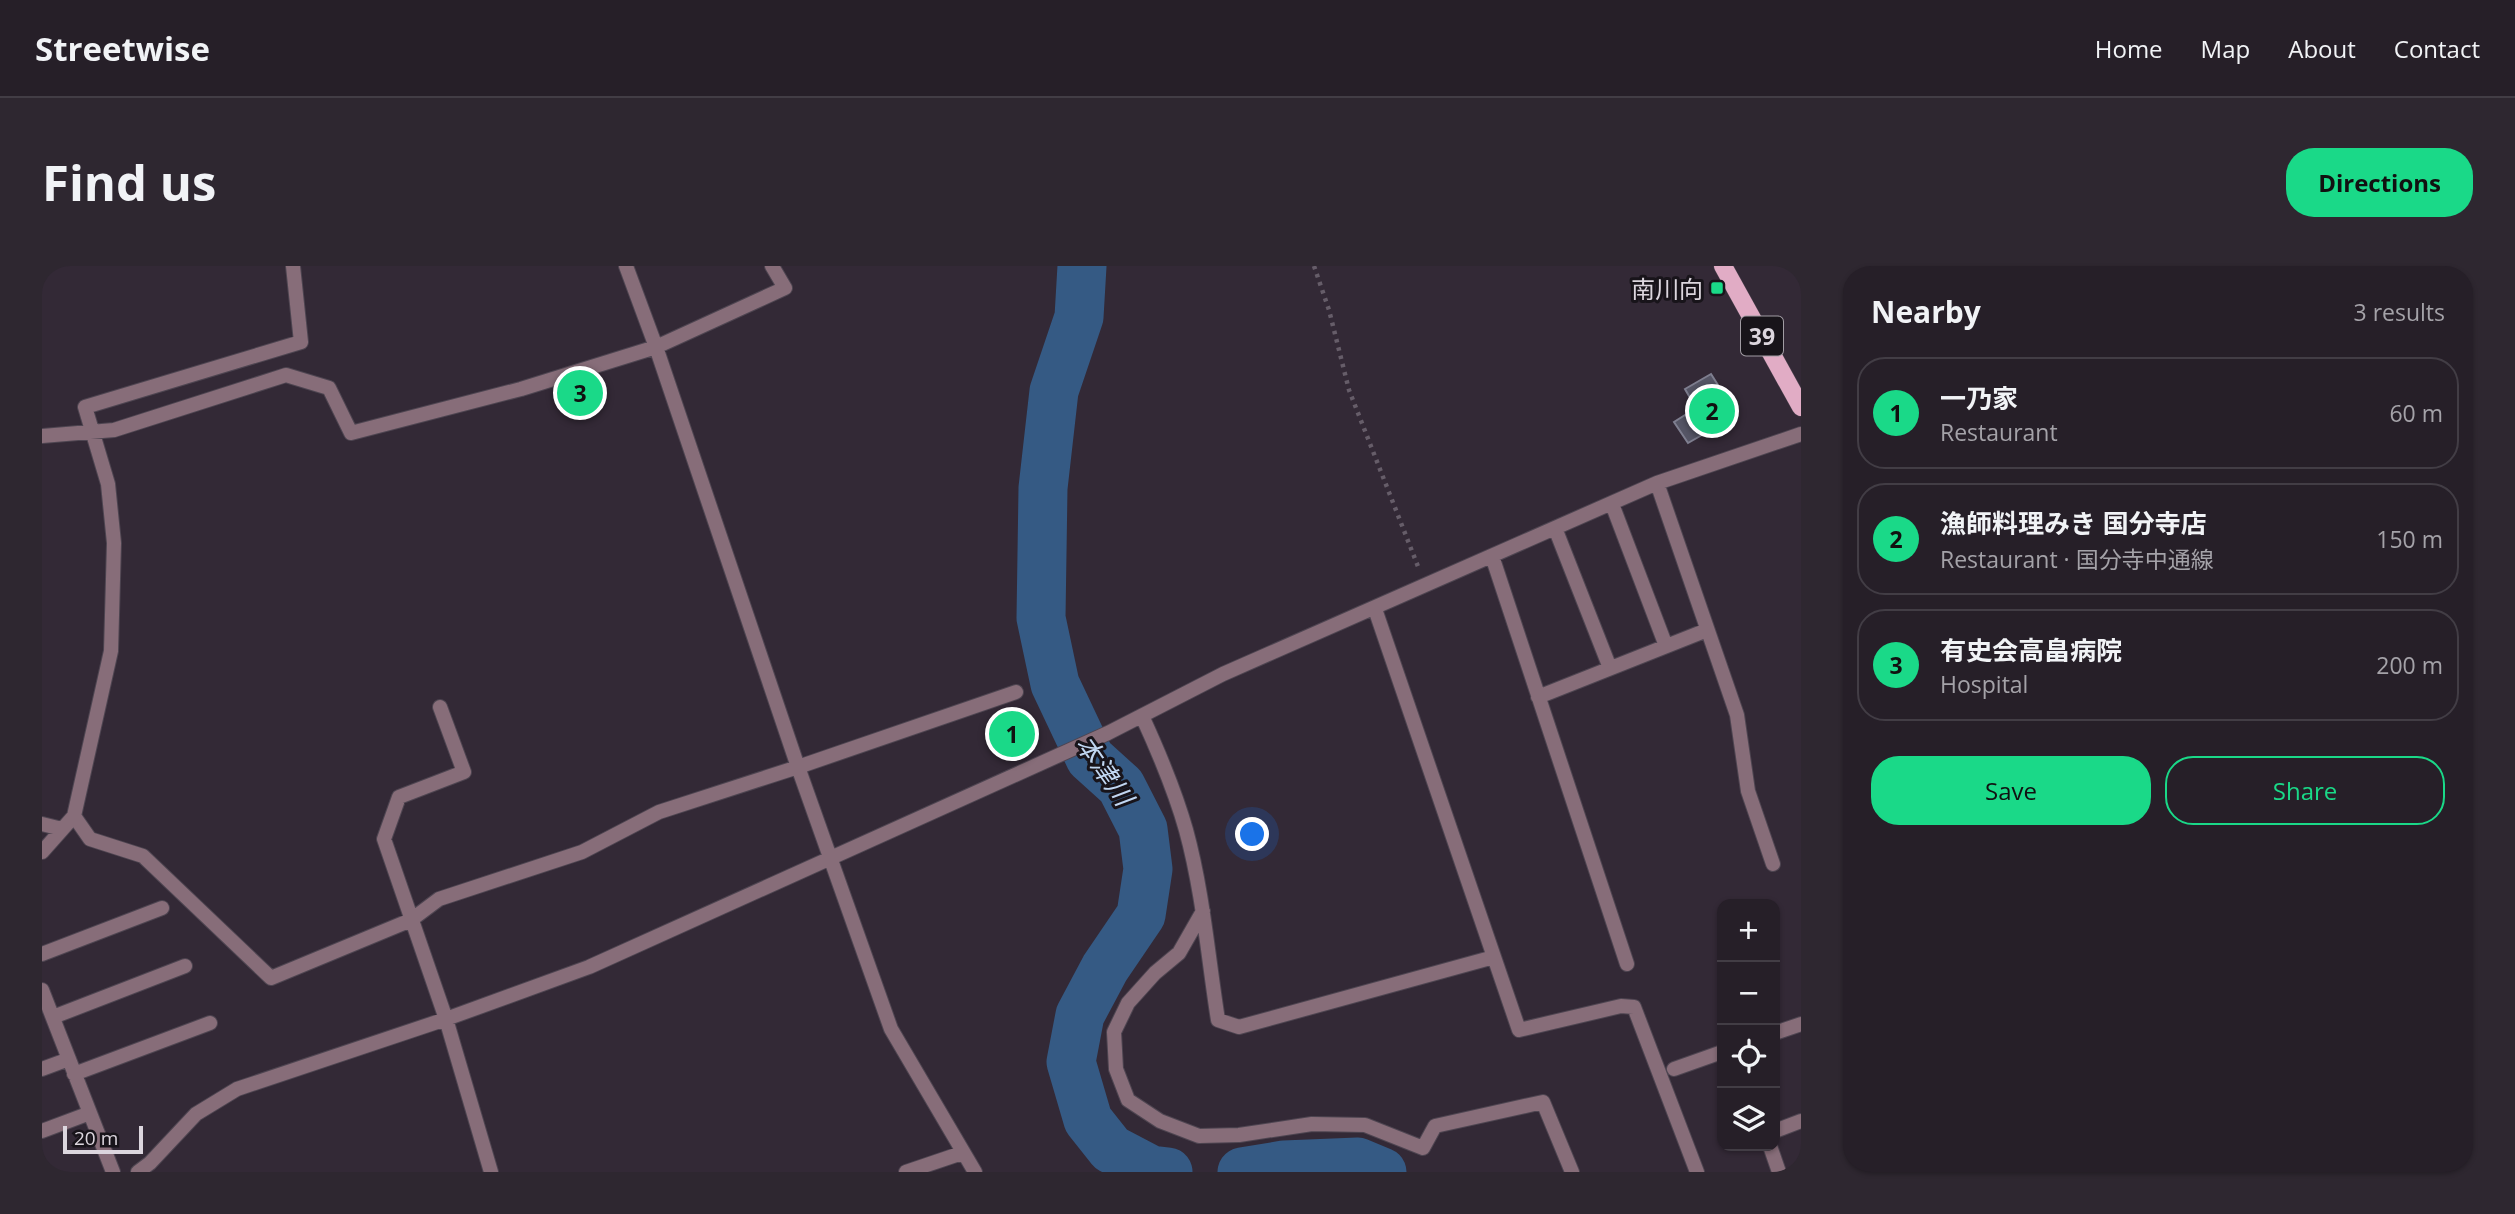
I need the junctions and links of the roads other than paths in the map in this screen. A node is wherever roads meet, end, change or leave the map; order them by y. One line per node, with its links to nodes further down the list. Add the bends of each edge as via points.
1 (293, 266): 7 (street, via 301,342 85,407)
2 (626, 266): 5 (street)
3 (772, 266): 5 (street, via 785,288)
4 (1723, 266): 6 (main road, 39)
5 (656, 347): 7 (street, via 521,389 352,433 329,388 286,375 114,429); 22 (street)
6 (1801, 407)
7 (92, 431): 9 (street); 23 (street, via 108,484 113,531 111,651)
8 (1801, 434): 10 (street)
9 (42, 436)
10 (1657, 483): 11 (street); 15 (street)
11 (1612, 504): 12 (street); 16 (street)
12 (1555, 528): 13 (street); 17 (street)
13 (1492, 556): 14 (street); 19 (street)
14 (1375, 609): 21 (street, via 1223,674); 33 (street)
15 (1707, 630): 16 (street); 28 (street, via 1737,715 1748,791)
16 (1666, 646): 17 (street)
17 (1610, 668): 19 (street)
18 (1016, 692): 22 (street)
19 (1538, 697): 34 (street)
20 (440, 707): 31 (street, via 464,772 399,797 384,839)
21 (1142, 716): 27 (street); 30 (street, via 1186,830)
22 (798, 767): 27 (street); 31 (street, via 659,812 582,852 439,899)
23 (74, 816): 25 (street); 31 (street, via 90,839 143,856 271,978)
24 (42, 824): 25 (street)
25 (62, 829): 26 (street)
26 (42, 852)
27 (831, 857): 38 (street, via 589,967); 52 (street, via 891,1030)
28 (1773, 864)
29 (162, 908): 32 (street)
30 (1203, 911): 33 (street, via 1218,1020 1239,1027); 58 (street, via 1179,953 1128,1003 1114,1032 1116,1069 1128,1100 1160,1121 1199,1136 1312,1124 1364,1125 1423,1148 1435,1126 1543,1101)
31 (411, 920): 38 (street)
32 (42, 954)
33 (1494, 957): 59 (street, via 1519,1030 1621,1006 1634,1007)
34 (1627, 964)
35 (185, 966): 37 (street)
36 (44, 999): 37 (street)
37 (52, 1017): 43 (street)
38 (446, 1019): 54 (street, via 237,1090 196,1114); 55 (street)
39 (210, 1023): 46 (street)
40 (1801, 1024): 41 (street)
41 (1780, 1031)
42 (1717, 1054): 45 (street)
43 (69, 1059): 44 (street); 46 (street)
44 (42, 1069)
45 (1674, 1069)
46 (75, 1074): 47 (street)
47 (90, 1113): 50 (street); 53 (street)
48 (1801, 1121): 49 (street)
49 (1780, 1129)
50 (42, 1132)
51 (1772, 1151): 60 (street)
52 (962, 1153): 56 (street); 57 (street)
53 (113, 1172)
54 (138, 1172)
55 (491, 1172)
56 (906, 1172)
57 (975, 1172)
58 (1572, 1172)
59 (1697, 1172)
60 (1779, 1172)

